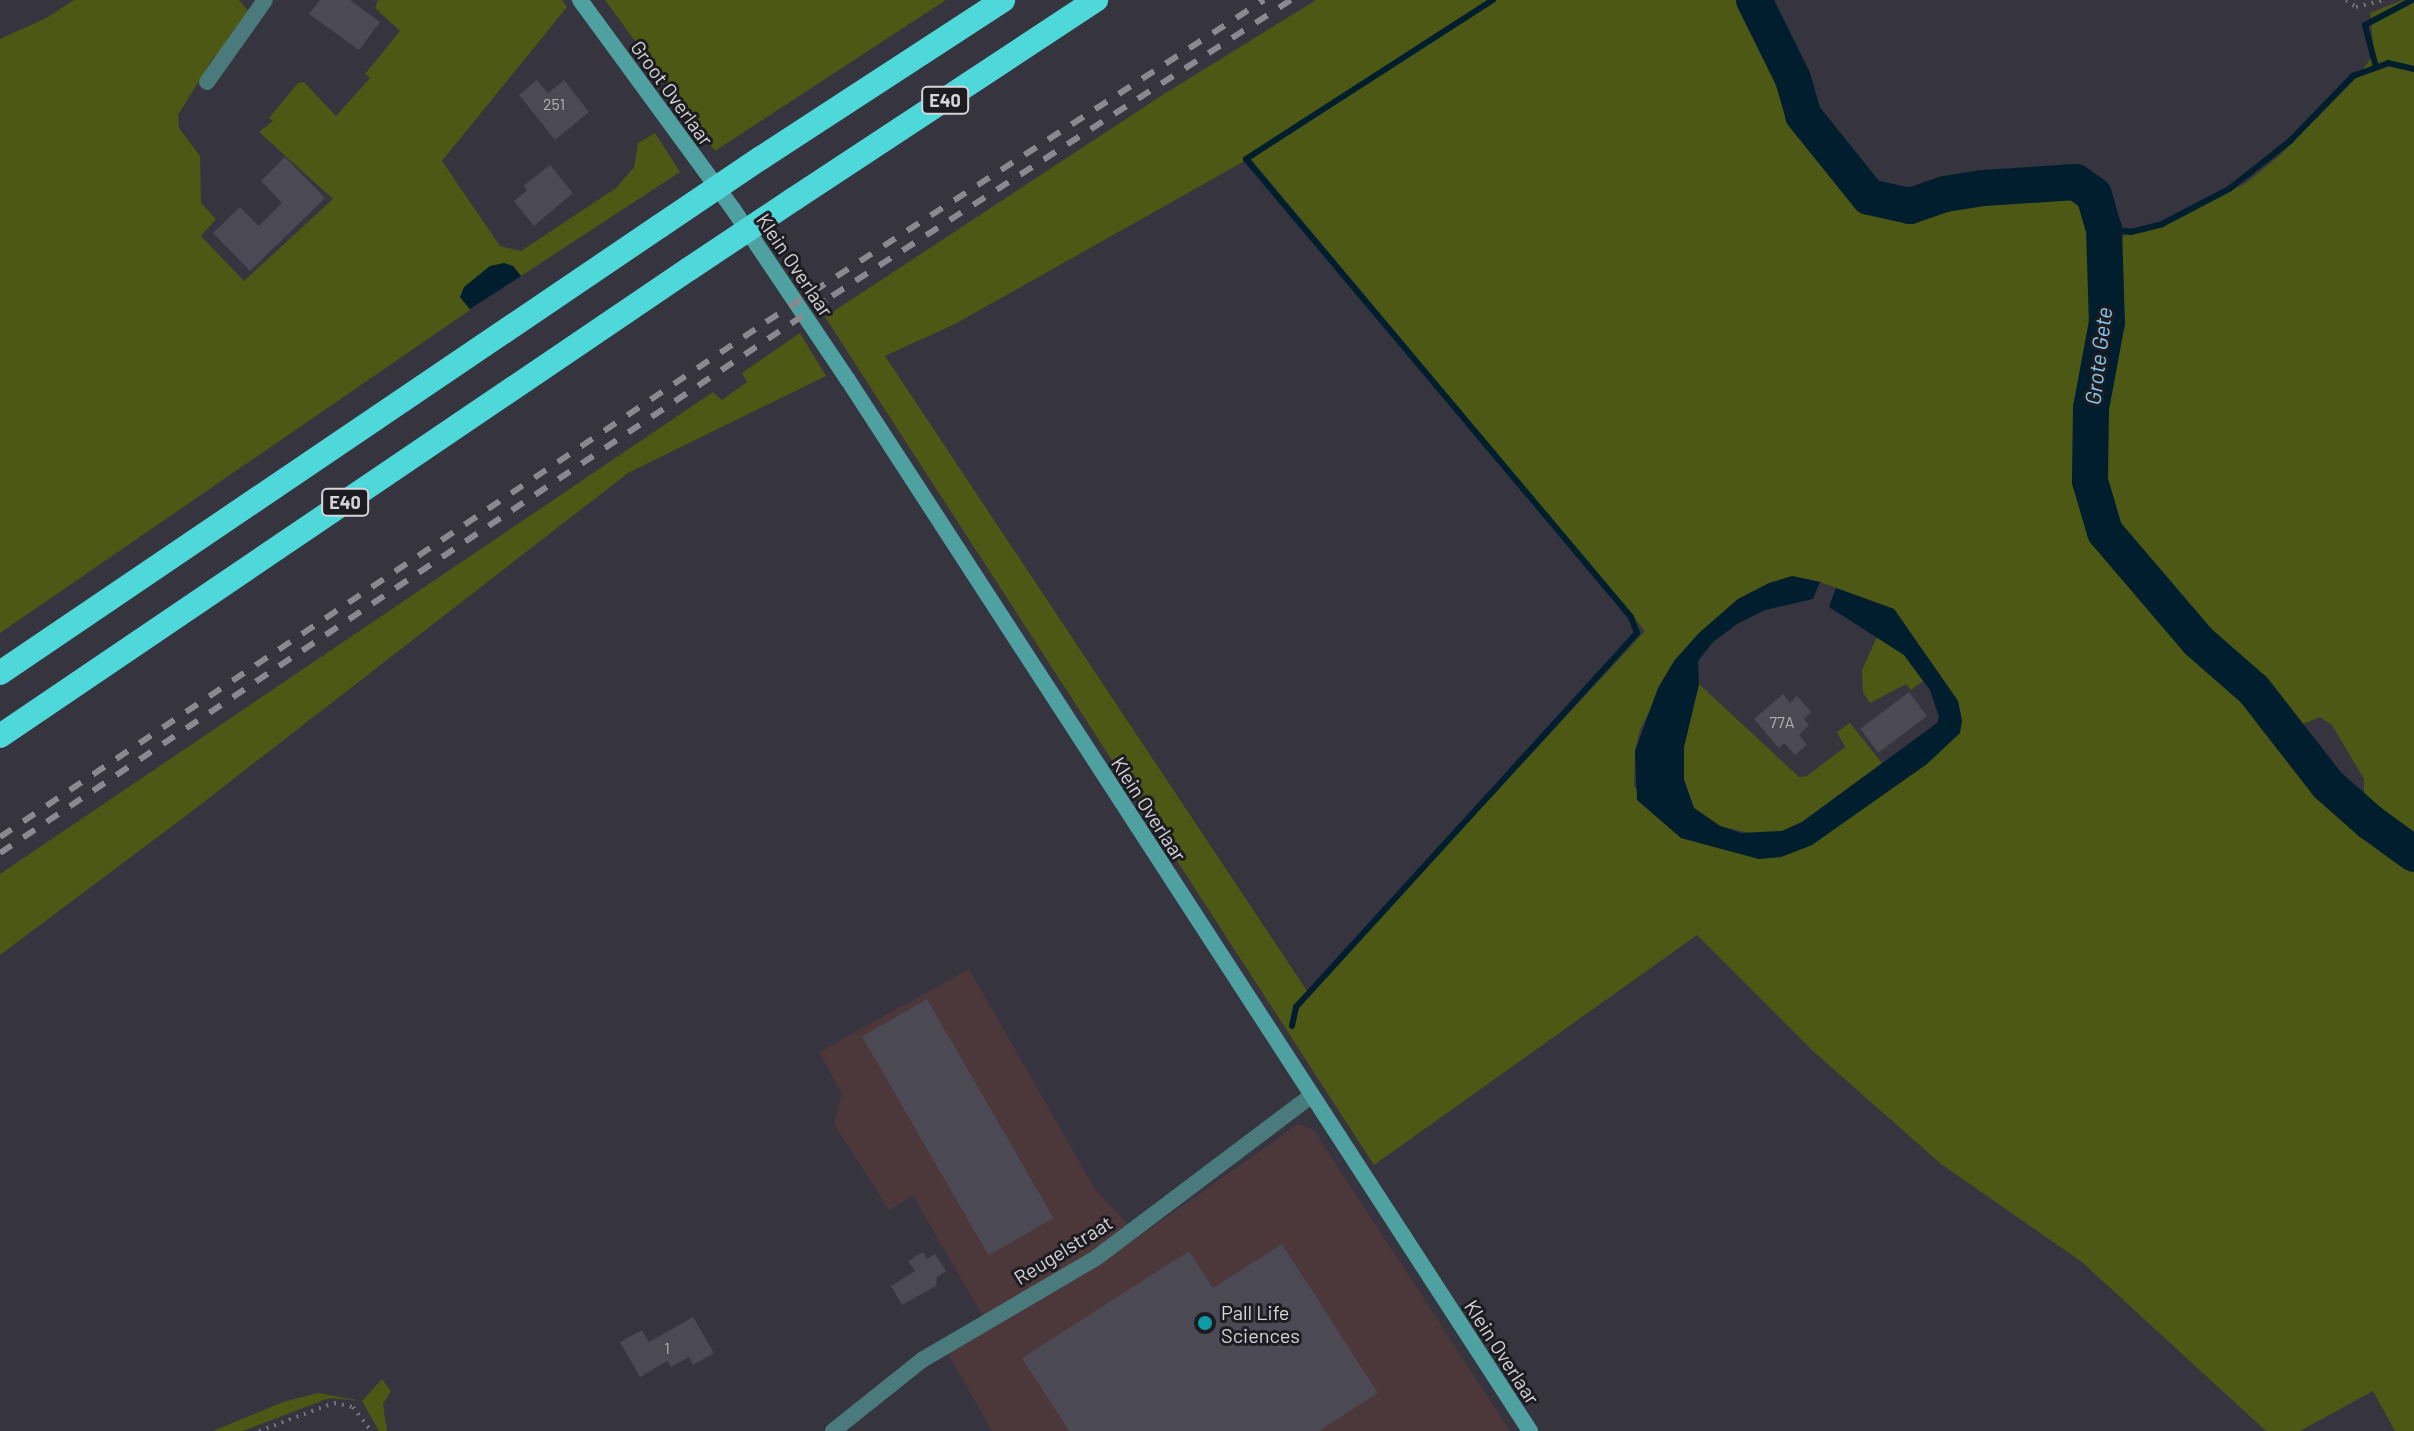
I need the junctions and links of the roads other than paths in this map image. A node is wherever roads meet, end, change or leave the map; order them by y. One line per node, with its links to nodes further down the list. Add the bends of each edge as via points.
1 (265, 0): 5 (street)
2 (580, 0): 6 (main road, Groot Overlaar)
3 (1003, 0): 7 (highway, E40, bridge)
4 (1096, 0): 8 (highway, E40, bridge)
5 (207, 82)
6 (733, 209): 9 (main road, Klein Overlaar)
7 (0, 673)
8 (0, 736)
9 (1311, 1096): 10 (street, Reugelstraat, via 1096,1258 922,1360); 11 (main road, Klein Overlaar)
10 (833, 1431)
11 (1530, 1431)

